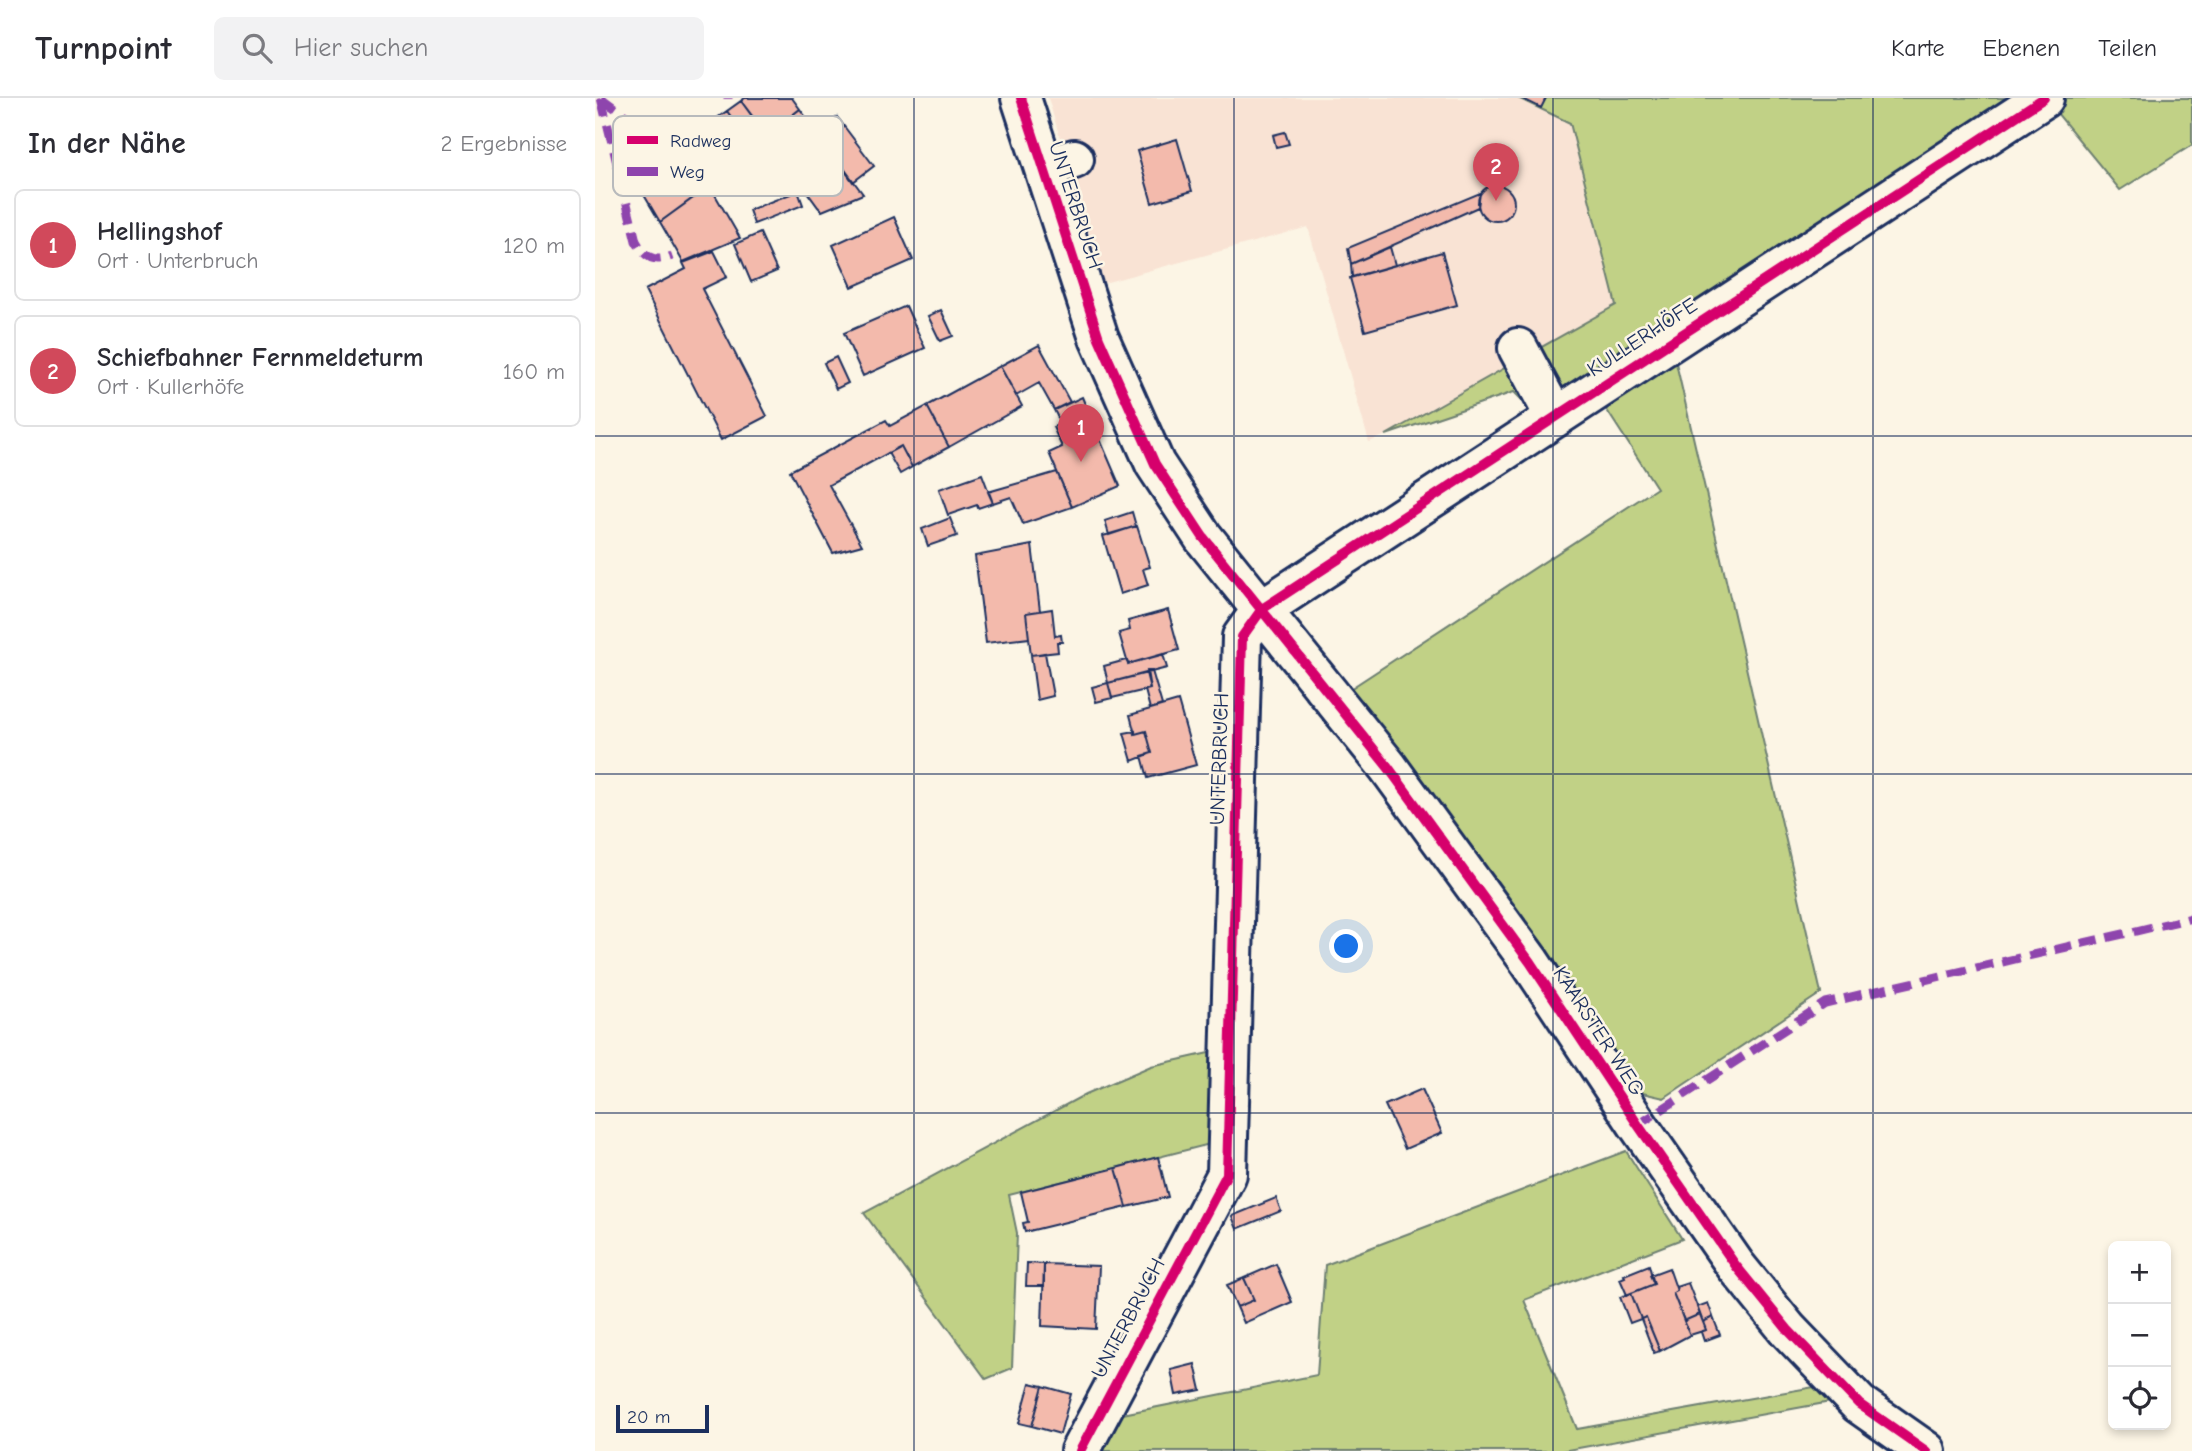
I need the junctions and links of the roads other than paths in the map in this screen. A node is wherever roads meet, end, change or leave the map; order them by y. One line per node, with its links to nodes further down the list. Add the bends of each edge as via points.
1 (1021, 98): 5 (street, UNTERBRUCH, via 1059,163 1098,338 1155,464 1203,537)
2 (2044, 98): 4 (street, KULLERHÖFE)
3 (1518, 348): 4 (street)
4 (1555, 416): 5 (street, KULLERHÖFE)
5 (1262, 608): 6 (street, UNTERBRUCH, via 1242,638 1227,1174); 7 (street, KAARSTER WEG, via 1388,767 1530,962 1736,1266 1788,1330 1859,1404)
6 (1080, 1451)
7 (1926, 1451)

